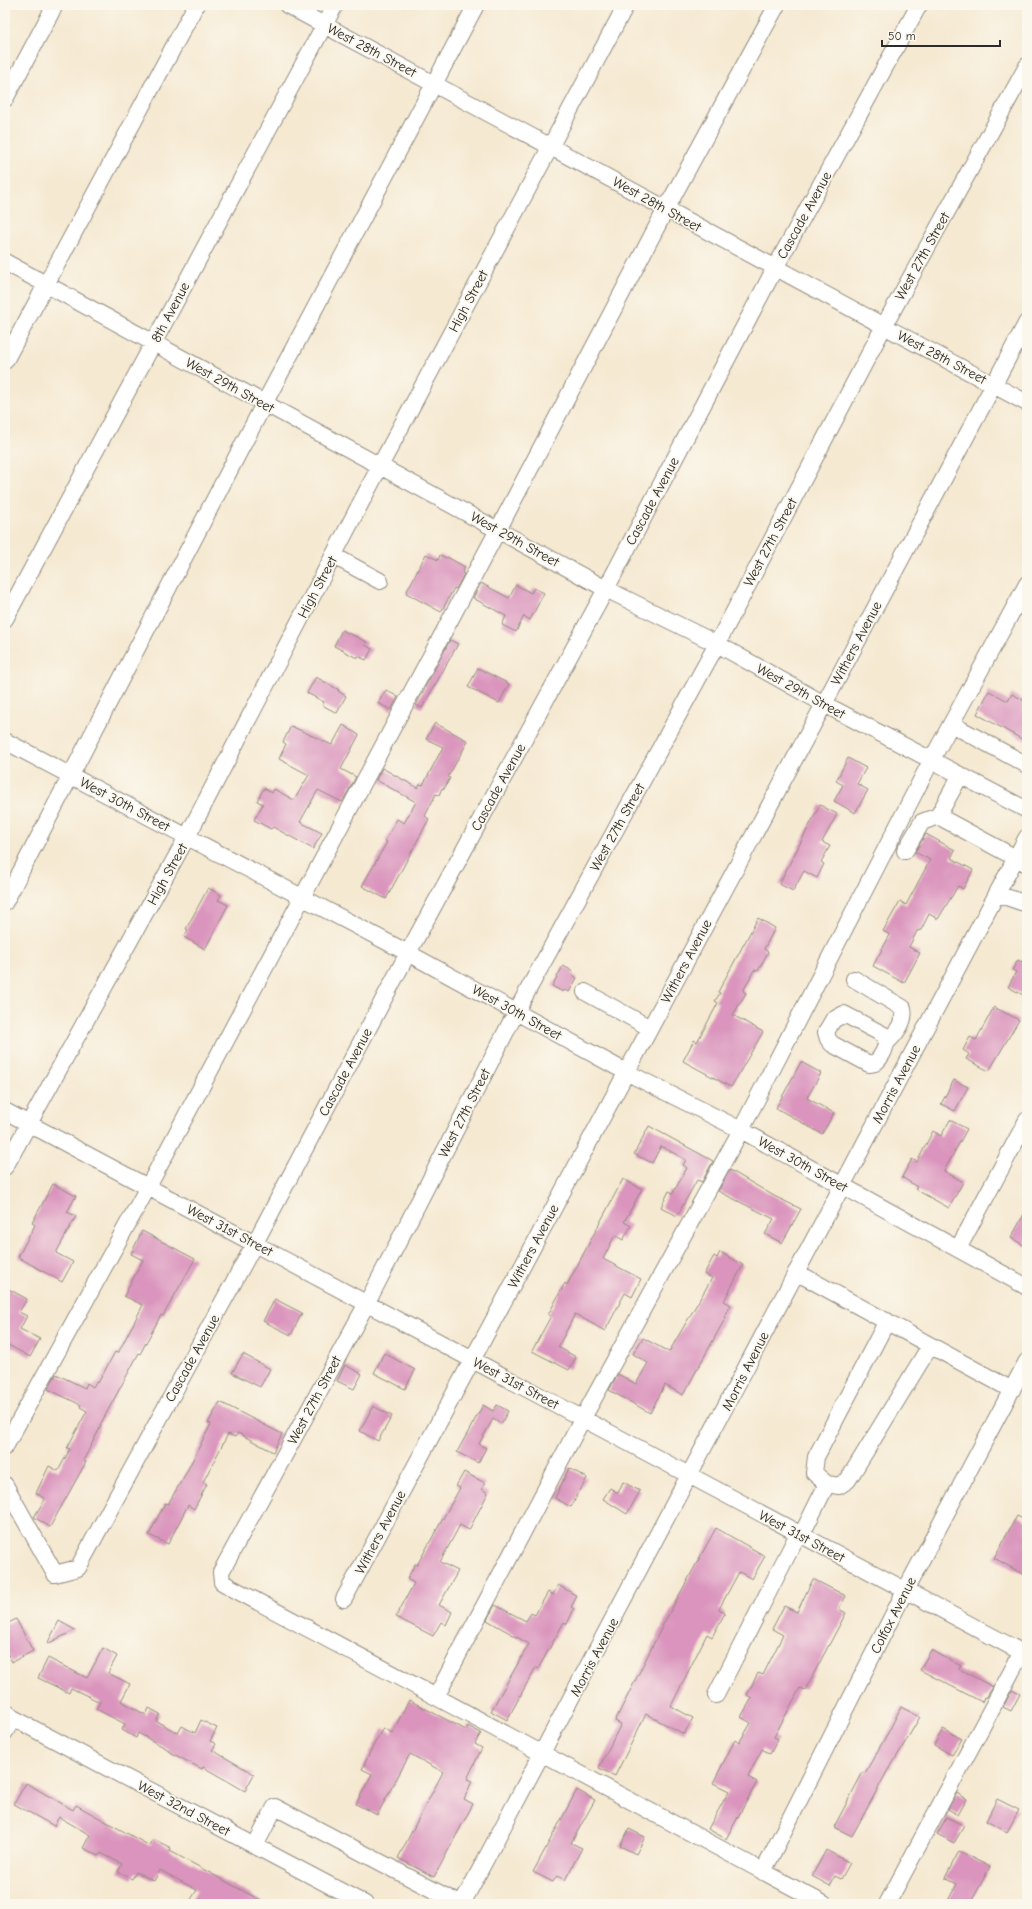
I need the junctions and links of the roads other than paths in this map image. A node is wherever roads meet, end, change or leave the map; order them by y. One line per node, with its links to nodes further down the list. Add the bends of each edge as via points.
1 (55, 5): 12 (street)
2 (196, 5): 17 (street)
3 (287, 5): 9 (street, West 28th Street)
4 (335, 5): 9 (street, 8th Avenue)
5 (476, 5): 11 (street)
6 (626, 5): 13 (street, High Street)
7 (777, 5): 14 (street)
8 (919, 5): 16 (street, Cascade Avenue)
9 (324, 25): 11 (street, West 28th Street); 20 (street, 8th Avenue)
10 (1027, 66): 19 (street, West 27th Street)
11 (434, 83): 13 (street, West 28th Street); 24 (street)
12 (5, 99)
13 (551, 146): 14 (street, West 28th Street); 25 (street, High Street)
14 (666, 209): 16 (street, West 28th Street); 26 (street)
15 (5, 262): 17 (street, West 29th Street)
16 (775, 268): 19 (street, West 28th Street); 30 (street, Cascade Avenue)
17 (45, 285): 20 (street, West 29th Street); 21 (street)
18 (1027, 322): 22 (street, Withers Avenue)
19 (884, 326): 22 (street, West 28th Street); 32 (street, West 27th Street)
20 (154, 342): 24 (street, West 29th Street); 31 (street, 8th Avenue)
21 (5, 362)
22 (993, 384): 23 (street, West 28th Street); 33 (street, Withers Avenue)
23 (1027, 403)
24 (264, 404): 25 (street, West 29th Street); 38 (street)
25 (380, 466): 26 (street, West 29th Street); 27 (street, High Street)
26 (498, 530): 30 (street, West 29th Street); 47 (street)
27 (334, 556): 28 (street); 42 (street, High Street)
28 (380, 581)
29 (1027, 584): 34 (street)
30 (606, 589): 32 (street, West 29th Street); 50 (street, Cascade Avenue)
31 (5, 619)
32 (717, 644): 33 (street, West 29th Street); 53 (street, West 27th Street)
33 (824, 704): 36 (street, West 29th Street); 54 (street, Withers Avenue)
34 (951, 724): 36 (street); 37 (street)
35 (5, 741): 38 (street, West 30th Street)
36 (931, 761): 39 (street, West 29th Street); 60 (street)
37 (1027, 765)
38 (72, 776): 42 (street, West 30th Street); 48 (street)
39 (960, 776): 40 (street, West 29th Street); 41 (street)
40 (1027, 810)
41 (938, 816): 44 (street, via 922,822); 45 (street)
42 (187, 837): 47 (street, West 30th Street); 59 (street, High Street)
43 (1027, 837): 45 (street, Morris Avenue)
44 (905, 852)
45 (1021, 861): 46 (street, Morris Avenue)
46 (997, 894): 49 (street); 55 (street, Morris Avenue)
47 (302, 898): 50 (street, West 30th Street); 63 (street)
48 (5, 902)
49 (1027, 904)
50 (408, 953): 53 (street, West 30th Street); 64 (street, Cascade Avenue)
51 (854, 979): 55 (street, via 904,1008 901,1025 886,1045)
52 (585, 992): 54 (street)
53 (516, 1012): 56 (street, West 30th Street); 68 (street, West 27th Street)
54 (650, 1028): 56 (street, Withers Avenue)
55 (908, 1061): 62 (street, Morris Avenue)
56 (626, 1072): 60 (street, West 30th Street); 71 (street, Withers Avenue)
57 (5, 1111): 59 (street, West 31st Street)
58 (1027, 1120): 65 (street)
59 (28, 1124): 61 (street, High Street); 63 (street, West 31st Street)
60 (741, 1130): 62 (street, West 30th Street); 74 (street)
61 (5, 1167)
62 (842, 1186): 65 (street, West 30th Street); 66 (street, Morris Avenue)
63 (148, 1187): 64 (street, West 31st Street); 75 (street)
64 (255, 1243): 68 (street, West 31st Street); 78 (street, Cascade Avenue, via 78,1568 55,1574)
65 (958, 1249): 67 (street, West 30th Street)
66 (796, 1272): 69 (street); 76 (street, Morris Avenue)
67 (1027, 1286)
68 (367, 1303): 71 (street, West 31st Street); 84 (street, West 27th Street, via 221,1572 222,1582)
69 (887, 1321): 70 (street); 77 (street, via 816,1456 814,1473)
70 (930, 1346): 73 (street); 77 (street, via 848,1480 838,1486)
71 (472, 1359): 74 (street, West 31st Street); 81 (street, Withers Avenue)
72 (1027, 1361): 73 (street, Colfax Avenue)
73 (1012, 1390): 80 (street, Colfax Avenue)
74 (583, 1418): 76 (street, West 31st Street); 84 (street)
75 (5, 1447)
76 (691, 1476): 79 (street, West 31st Street); 87 (street, Morris Avenue)
77 (827, 1484): 79 (street)
78 (5, 1485)
79 (799, 1535): 80 (street, West 31st Street); 83 (street)
80 (906, 1589): 82 (street, West 31st Street); 89 (street, Colfax Avenue)
81 (344, 1599)
82 (1024, 1654): 93 (street)
83 (716, 1695)
84 (436, 1697): 87 (street)
85 (9, 1715): 86 (street); 88 (street, West 32nd Street)
86 (5, 1732)
87 (543, 1755): 89 (street); 91 (street, Morris Avenue)
88 (255, 1846): 90 (street, West 32nd Street); 91 (street, via 275,1807)
89 (764, 1872): 92 (street)
90 (365, 1904)
91 (461, 1904)
92 (824, 1904)
93 (887, 1904)

